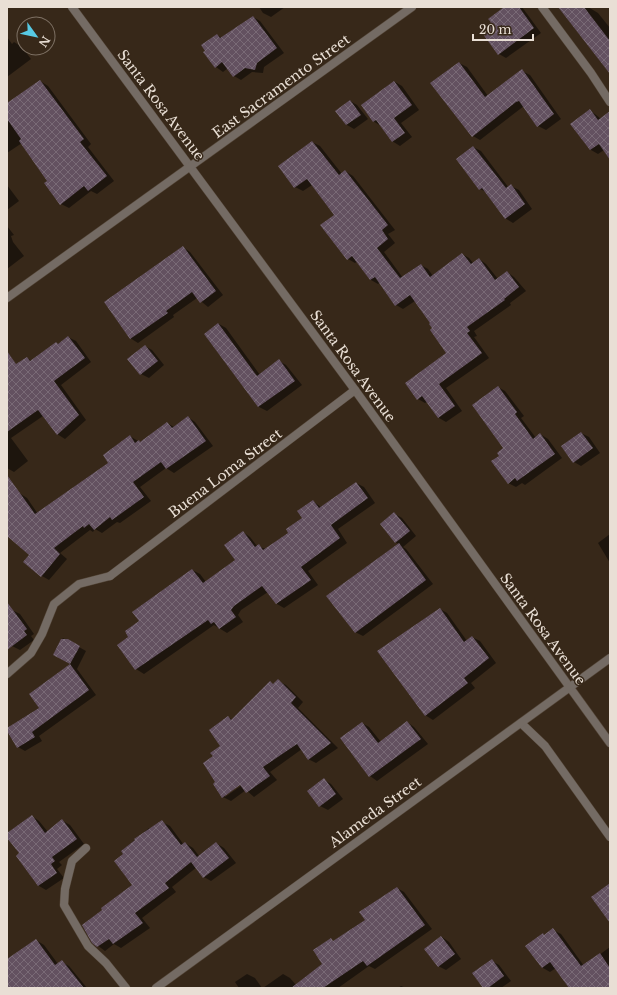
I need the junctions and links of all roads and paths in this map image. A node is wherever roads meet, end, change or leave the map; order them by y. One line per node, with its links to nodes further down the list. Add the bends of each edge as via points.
1 (72, 7): 5 (street, Santa Rosa Avenue)
2 (412, 7): 5 (street, East Sacramento Street)
3 (542, 7): 4 (street)
4 (610, 102)
5 (190, 167): 6 (street, East Sacramento Street); 7 (street, Santa Rosa Avenue)
6 (7, 298)
7 (355, 390): 9 (street, Buena Loma Street, via 110,576 79,584 54,604 31,653); 10 (street, Santa Rosa Avenue)
8 (610, 658): 10 (street, Alameda Street)
9 (7, 674)
10 (569, 688): 11 (street, Alameda Street); 12 (street, Santa Rosa Avenue)
11 (521, 723): 13 (street, via 545,746); 16 (street, Alameda Street)
12 (610, 742)
13 (610, 837)
14 (86, 848): 15 (street, via 72,861 64,889 64,905 88,946)
15 (126, 988)
16 (156, 988)

